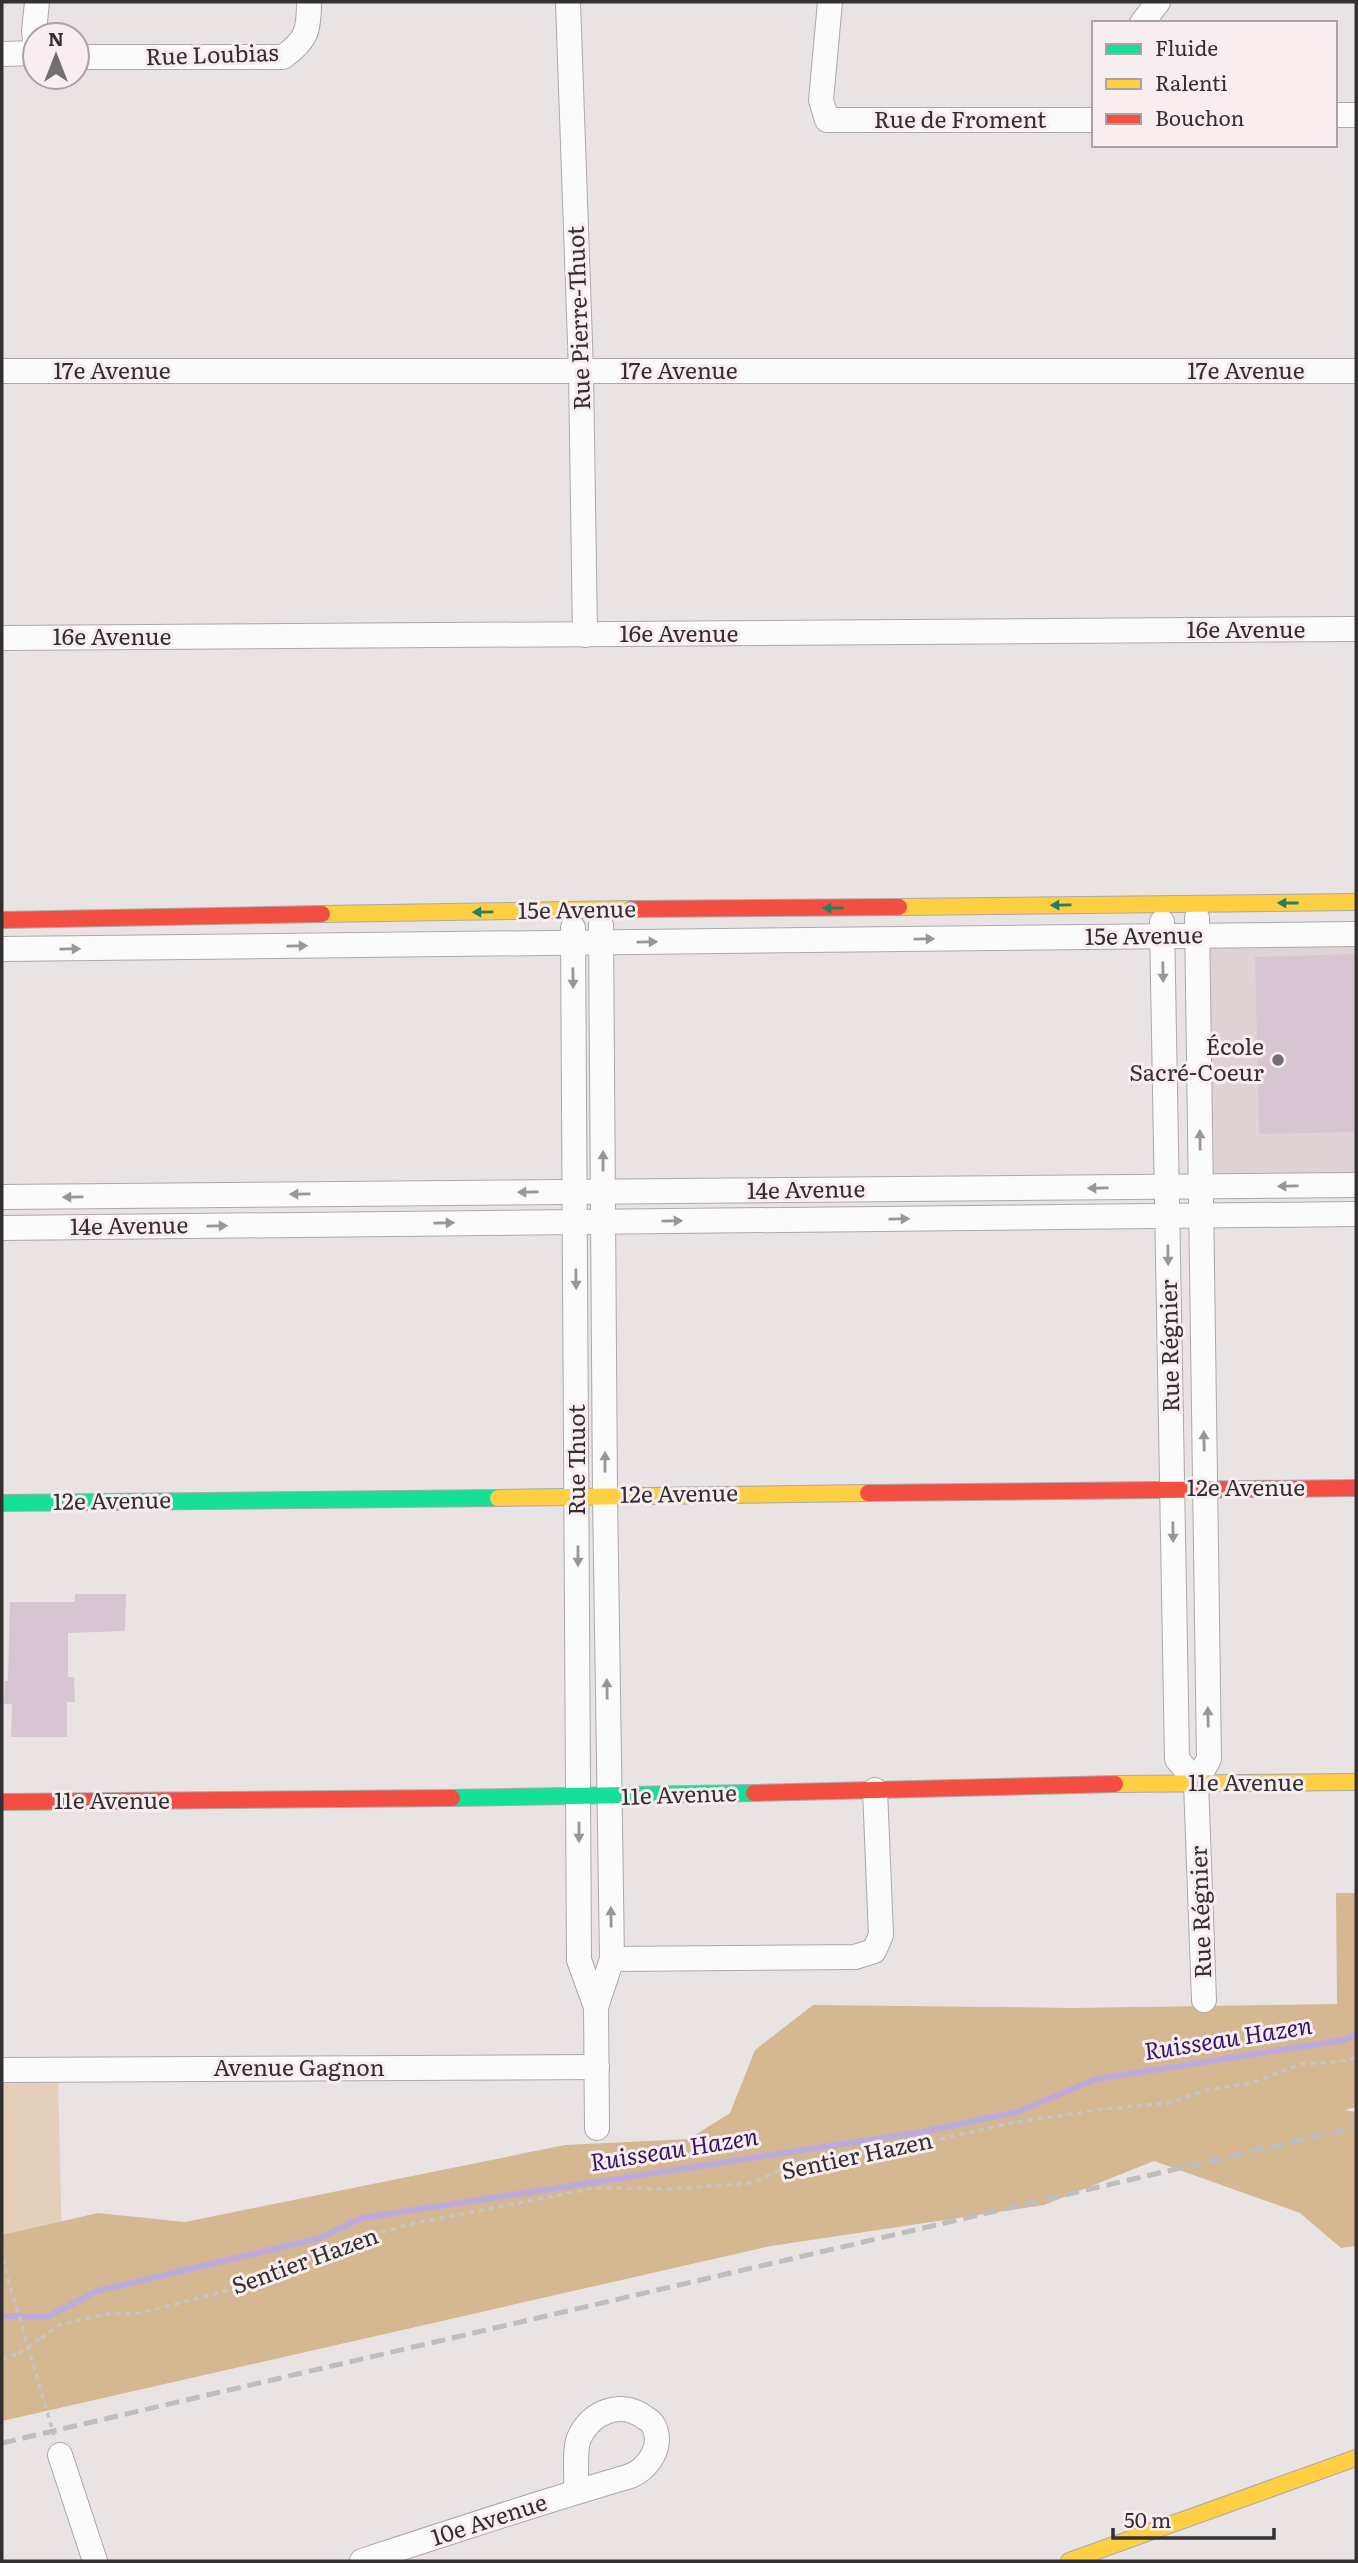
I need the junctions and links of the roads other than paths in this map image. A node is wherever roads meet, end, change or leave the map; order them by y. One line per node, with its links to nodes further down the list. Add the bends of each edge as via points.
1 (37, 2): 6 (street)
2 (309, 2): 10 (street, Rue Loubias, via 307,31 283,57)
3 (568, 2): 15 (street, Rue Pierre-Thuot)
4 (830, 2): 13 (street, Rue de Froment, via 821,100 827,120)
5 (1158, 2): 7 (street)
6 (35, 21)
7 (1144, 21)
8 (21, 53): 9 (street)
9 (2, 54)
10 (91, 57)
11 (1337, 115): 12 (street)
12 (1356, 115)
13 (1092, 120)
14 (2, 371): 15 (street, 17e Avenue)
15 (581, 371): 16 (street, 17e Avenue); 18 (street, Rue Pierre-Thuot)
16 (1356, 371)
17 (1356, 629): 18 (street, 16e Avenue)
18 (585, 635): 19 (street, 16e Avenue)
19 (2, 638)
20 (1356, 902): 22 (street, 15e Avenue, one-way to 22)
21 (1161, 904): 22 (street, 15e Avenue); 23 (street, 15e Avenue, one-way to 23); 30 (street, Rue Régnier)
22 (1196, 904): 29 (street, Rue Régnier)
23 (891, 907): 25 (street, 15e Avenue, one-way to 25); 31 (street)
24 (572, 910): 25 (street, 15e Avenue); 26 (street, 15e Avenue, one-way to 26); 33 (street, Rue Thuot)
25 (601, 910): 32 (street, Rue Thuot)
26 (264, 916): 27 (street, 15e Avenue); 34 (street)
27 (2, 920)
28 (1356, 934): 29 (street, 15e Avenue)
29 (1197, 935): 30 (street, 15e Avenue); 38 (street, Rue Régnier, one-way to 29)
30 (1162, 936): 31 (street, 15e Avenue, one-way to 30); 37 (street, Rue Régnier, one-way to 37)
31 (890, 939): 32 (street, 15e Avenue, one-way to 31)
32 (601, 942): 33 (street, 15e Avenue); 40 (street, Rue Thuot, one-way to 32)
33 (573, 943): 34 (street, 15e Avenue, one-way to 33); 39 (street, Rue Thuot, one-way to 39)
34 (264, 947): 35 (street, 15e Avenue, one-way to 34)
35 (2, 949)
36 (1356, 1185): 38 (street, 14e Avenue, one-way to 38)
37 (1167, 1187): 38 (street, 14e Avenue); 40 (street, 14e Avenue, one-way to 40); 44 (street, Rue Régnier)
38 (1201, 1187): 45 (street, Rue Régnier)
39 (575, 1192): 40 (street, 14e Avenue); 41 (street, 14e Avenue, one-way to 41); 46 (street, Rue Thuot)
40 (603, 1192): 47 (street, Rue Thuot)
41 (255, 1195): 42 (street, 14e Avenue, one-way to 42); 48 (street)
42 (2, 1197)
43 (1356, 1214): 45 (street, 14e Avenue)
44 (1167, 1216): 45 (street, 14e Avenue); 47 (street, 14e Avenue, one-way to 44); 52 (street, Rue Régnier, one-way to 52)
45 (1201, 1216): 50 (street, Rue Régnier, one-way to 45)
46 (575, 1222): 47 (street, 14e Avenue); 48 (street, 14e Avenue, one-way to 46); 53 (street, Rue Thuot, one-way to 53)
47 (603, 1222): 54 (street, Rue Thuot, one-way to 47)
48 (256, 1225): 49 (street, 14e Avenue, one-way to 48)
49 (2, 1228)
50 (1205, 1488): 51 (street, 12e Avenue); 52 (street, 12e Avenue); 56 (street, Rue Régnier, one-way to 50, via 1209,1759)
51 (1356, 1488)
52 (1172, 1489): 54 (street, 12e Avenue); 56 (street, Rue Régnier, one-way to 56, via 1177,1759)
53 (578, 1495): 54 (street, 12e Avenue); 55 (street, 12e Avenue); 59 (street, Rue Thuot, one-way to 59)
54 (605, 1495): 60 (street, Rue Thuot, one-way to 54)
55 (2, 1503)
56 (1196, 1782): 57 (street, 11e Avenue); 58 (street, 11e Avenue); 63 (street, Rue Régnier)
57 (1356, 1782)
58 (875, 1790): 60 (street, 11e Avenue); 62 (street, via 881,1936 874,1951 855,1957)
59 (579, 1797): 60 (street, 11e Avenue); 61 (street, 11e Avenue); 64 (street, Rue Thuot, one-way to 64, via 579,1960)
60 (608, 1797): 62 (street, Rue Thuot, one-way to 60)
61 (2, 1802)
62 (612, 1959): 64 (street, Rue Thuot)
63 (1204, 2000)
64 (596, 2007): 65 (street, Rue Thuot)
65 (597, 2067): 66 (street, Avenue Gagnon); 67 (street, Rue Thuot)
66 (2, 2070)
67 (597, 2128)
68 (60, 2455): 71 (street)
69 (1356, 2458): 73 (street)
70 (576, 2491): 72 (street, 10e Avenue)
71 (95, 2561)
72 (362, 2561)
73 (1069, 2561)

